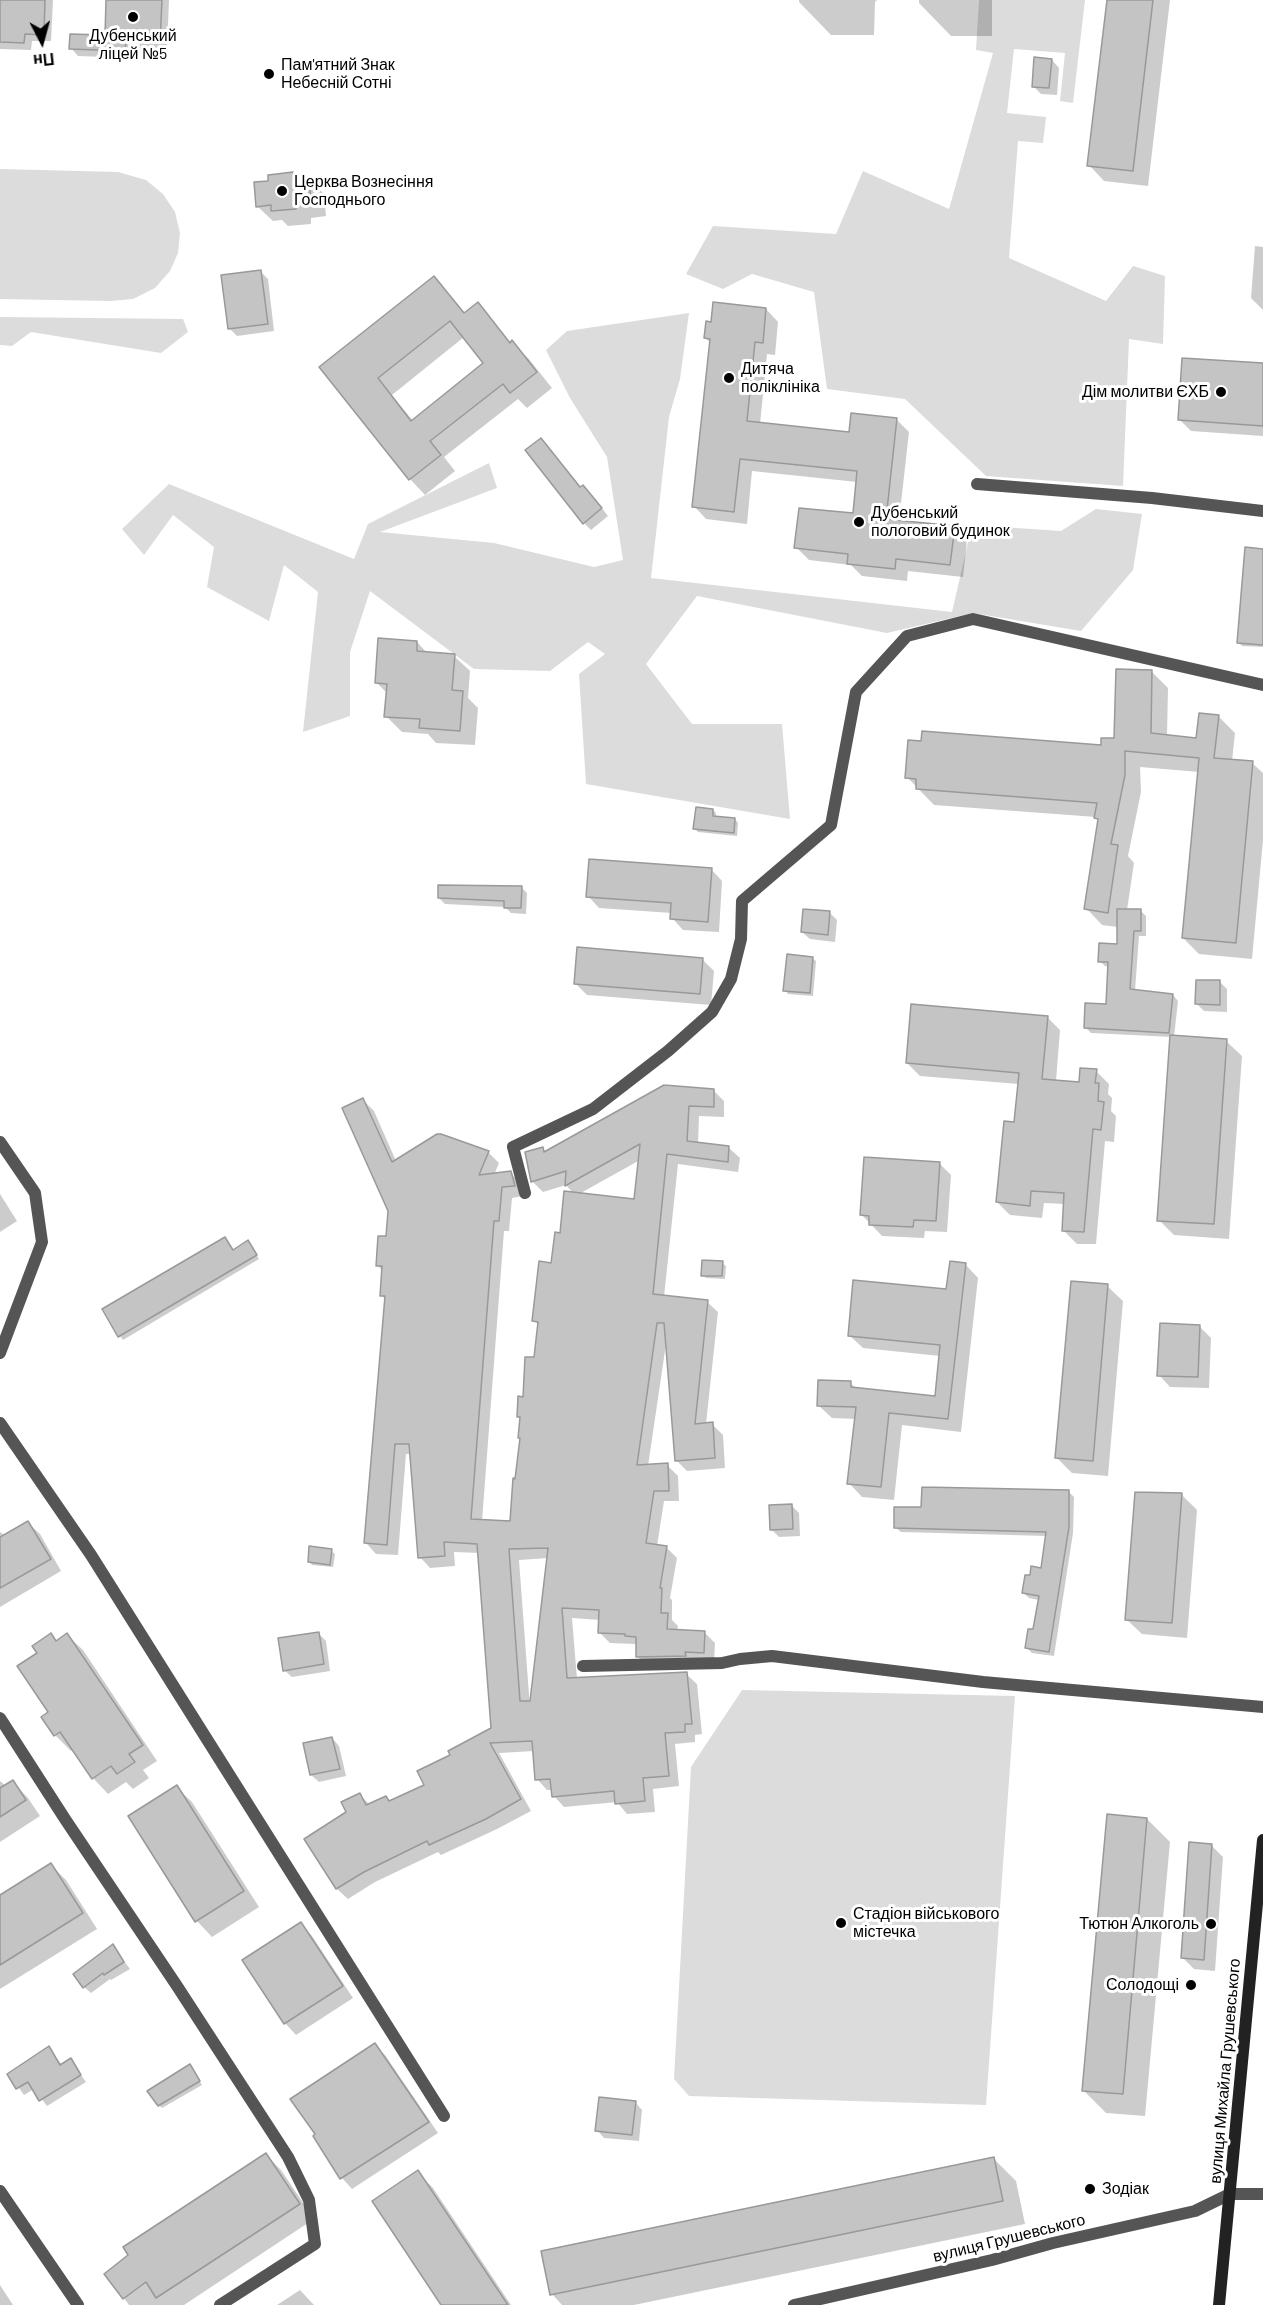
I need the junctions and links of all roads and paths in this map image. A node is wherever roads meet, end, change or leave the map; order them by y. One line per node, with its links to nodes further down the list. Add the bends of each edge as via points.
1 (977, 484): 2 (street)
2 (1263, 511)
3 (1263, 685): 5 (street, via 973,619 907,636 856,692 831,825 742,901 741,939 731,979 712,1012 593,1109 513,1147)
4 (0, 1142): 6 (street, via 35,1193 42,1242)
5 (525, 1193)
6 (0, 1353)
7 (0, 1423): 12 (street, via 97,1566)
8 (583, 1666): 9 (street, via 722,1663 772,1656 983,1682)
9 (1263, 1707)
10 (0, 1718): 17 (street, via 276,2138 309,2200 315,2244)
11 (1263, 1840): 14 (main road, вулиця Михайла Грушевського)
12 (444, 2116)
13 (0, 2190): 16 (street)
14 (1230, 2194): 15 (street); 18 (street, вулиця Грушевського, via 1195,2211); 19 (main road, вулиця Михайла Грушевського)
15 (1263, 2194)
16 (78, 2305)
17 (220, 2305)
18 (794, 2305)
19 (1219, 2305)

